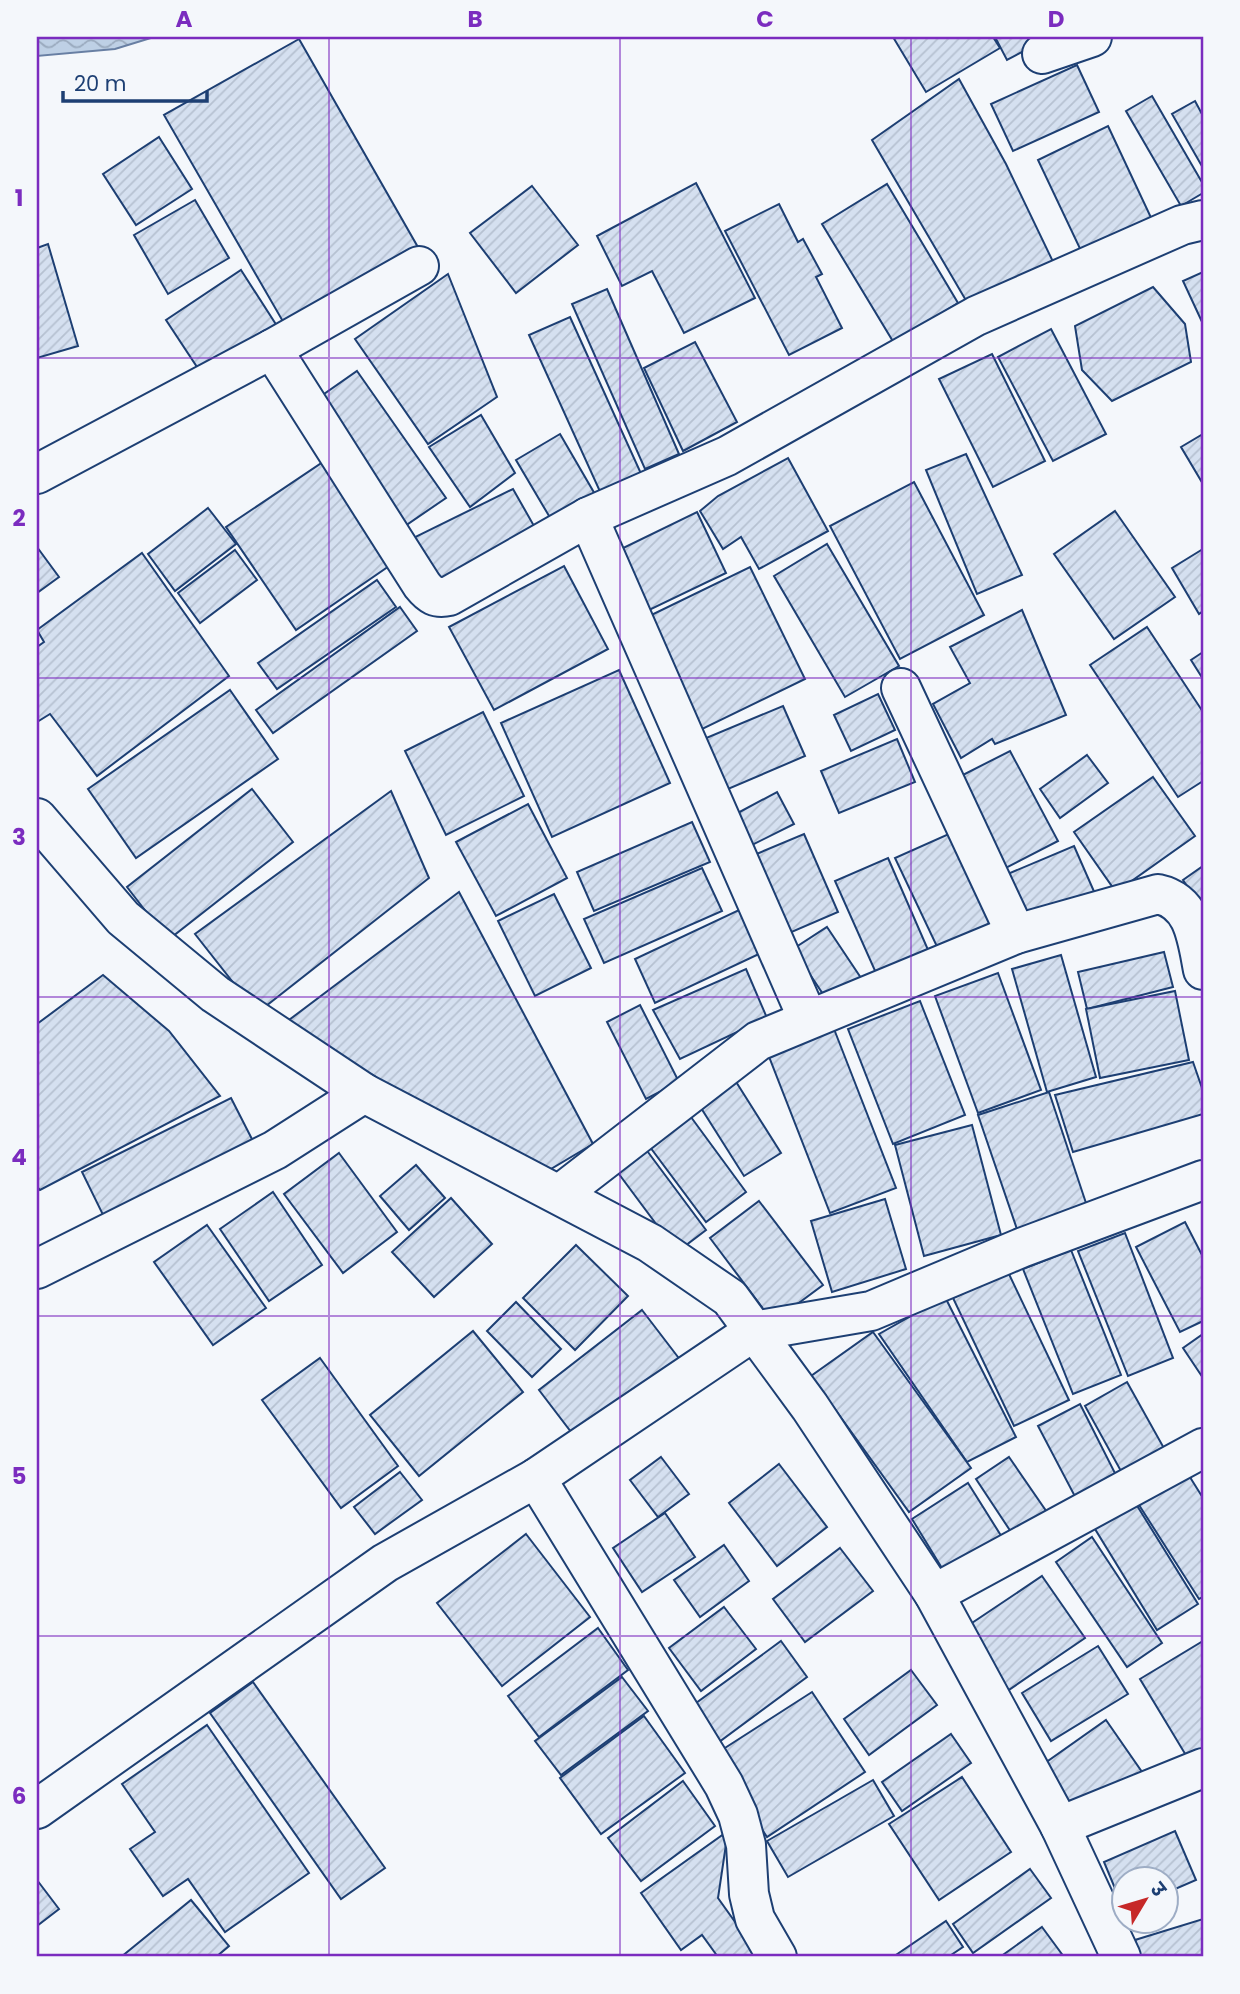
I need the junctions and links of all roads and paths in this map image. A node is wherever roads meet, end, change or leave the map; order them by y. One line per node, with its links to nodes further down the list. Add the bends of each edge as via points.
1 (1092, 37): 2 (street)
2 (1042, 54)
3 (1203, 220): 7 (street, via 1182,225 976,316 727,456)
4 (419, 266): 5 (street)
5 (272, 349): 6 (street); 7 (street, via 422,584 436,597 449,596)
6 (37, 474)
7 (588, 517): 12 (street)
8 (901, 688): 10 (street)
9 (37, 818): 13 (street, via 123,918 215,994)
10 (1016, 934): 11 (street, via 1158,894 1172,897 1190,918); 12 (street)
11 (1203, 970)
12 (808, 1020): 15 (street, via 758,1041)
13 (364, 1093): 15 (street); 16 (street, via 275,1150)
14 (1203, 1180): 17 (street, via 1021,1248 871,1311)
15 (560, 1194): 17 (street, via 650,1243 730,1298)
16 (37, 1269)
17 (754, 1331): 19 (street); 20 (street)
18 (1203, 1448): 20 (street)
19 (536, 1478): 22 (street, via 384,1563); 24 (street, via 724,1785 746,1845 755,1919)
20 (934, 1594): 23 (street)
21 (1203, 1768): 23 (street)
22 (37, 1810)
23 (1060, 1826): 25 (street)
24 (778, 1957)
25 (1121, 1957)

